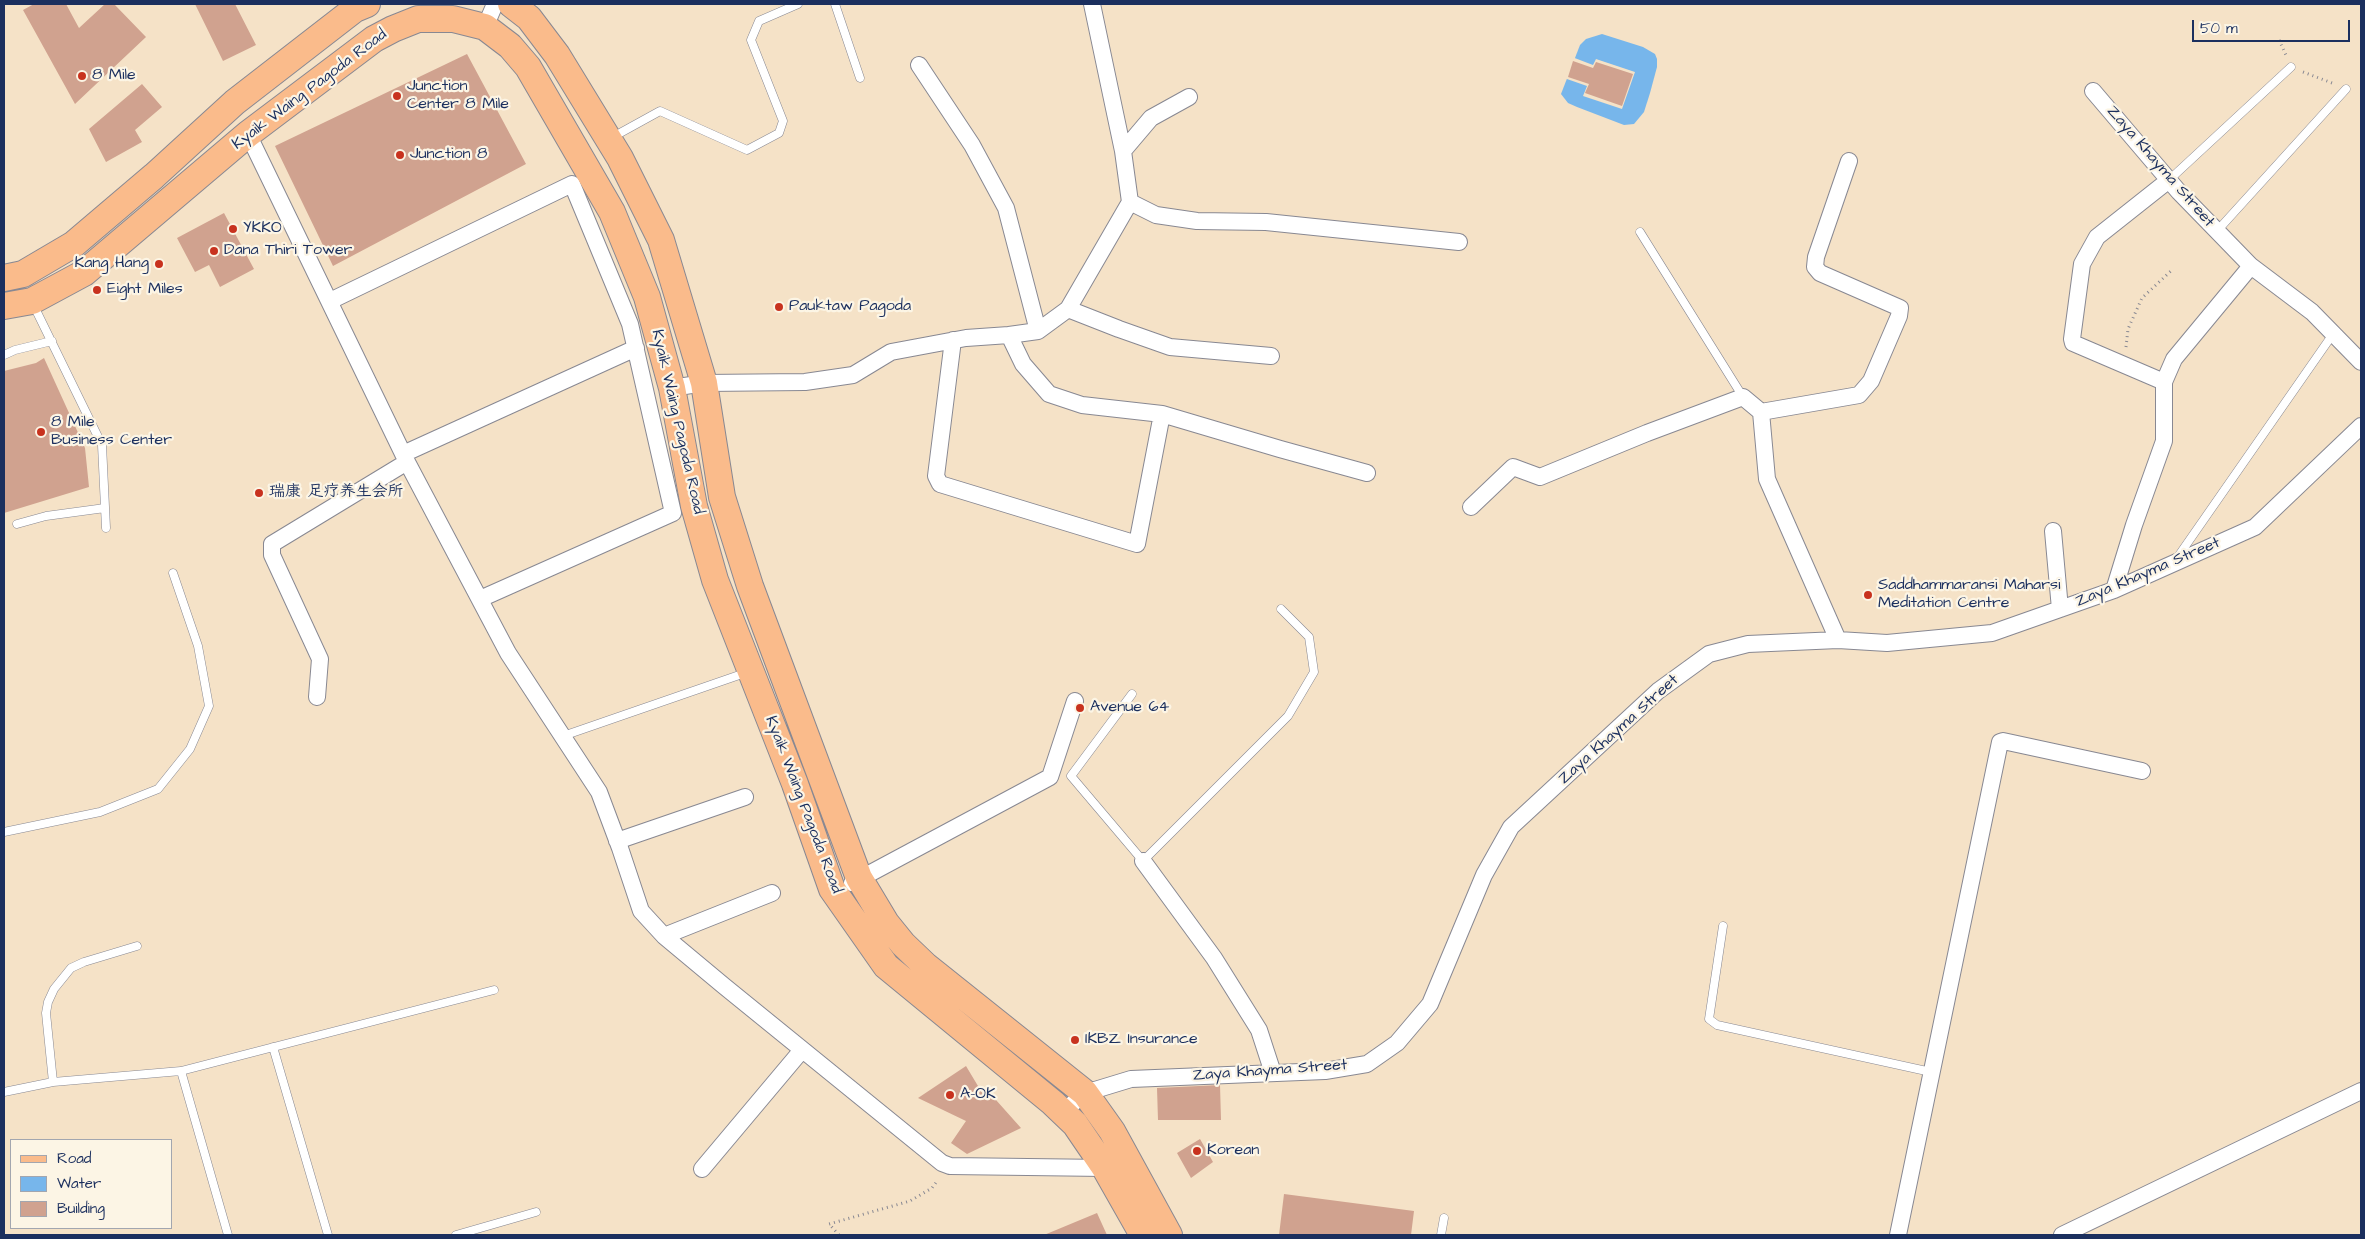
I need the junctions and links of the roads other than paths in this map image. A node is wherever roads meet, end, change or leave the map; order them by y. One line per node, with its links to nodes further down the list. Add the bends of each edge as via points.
1 (367, 4): 23 (main road, Kyaik Waing Pagoda Road, via 355,9 235,102 74,244 24,274)
2 (511, 4): 14 (main road, Kyaik Waing Pagoda Road, via 529,18 557,56)
3 (798, 4): 14 (lane, via 759,21 751,40 783,122 779,132 746,150 660,111)
4 (835, 4): 9 (lane)
5 (1092, 4): 15 (street)
6 (490, 15): 13 (main road, Kyaik Waing Pagoda Road, via 418,19 393,29); 39 (main road, Kyaik Waing Pagoda Road, via 528,67 612,212 647,297)
7 (919, 65): 28 (street, via 972,146 1006,208)
8 (2291, 67): 17 (lane)
9 (860, 78)
10 (2346, 89): 20 (lane)
11 (2093, 91): 17 (street, Zaya Khayma Street)
12 (1189, 97): 15 (street, via 1151,118)
13 (248, 134): 24 (main road, Kyaik Waing Pagoda Road, via 84,273); 25 (street)
14 (610, 139): 38 (main road, Kyaik Waing Pagoda Road, via 661,240)
15 (1123, 151): 18 (street)
16 (1849, 161): 41 (street, via 1815,266 1820,273 1900,308 1899,316 1871,382 1859,395)
17 (2169, 180): 20 (street, Zaya Khayma Street); 37 (street, via 2097,237 2082,264 2073,343)
18 (1130, 202): 21 (street, via 1156,215 1197,221 1266,222); 27 (street)
19 (1640, 232): 40 (lane)
20 (2217, 232): 22 (street, Zaya Khayma Street)
21 (1459, 242)
22 (2252, 266): 29 (street, Zaya Khayma Street, via 2312,312); 37 (street, via 2174,359)
23 (4, 278)
24 (32, 301): 26 (main road, Kyaik Waing Pagoda Road); 32 (lane)
25 (330, 301): 33 (street, via 572,184 630,324); 44 (street)
26 (4, 306)
27 (1068, 309): 28 (street); 35 (street, via 1170,346)
28 (1038, 331): 30 (street)
29 (2333, 334): 36 (street, Zaya Khayma Street); 51 (lane)
30 (1009, 335): 31 (street); 42 (street, via 1023,364 1049,394 1082,405)
31 (952, 340): 38 (street, via 891,352 854,375 805,382); 42 (street, via 936,476 940,484 1137,544)
32 (52, 341): 34 (lane); 47 (lane, via 102,445)
33 (636, 348): 44 (street); 54 (street, via 673,513)
34 (4, 355)
35 (1270, 356)
36 (2361, 362)
37 (2164, 382): 53 (street, via 2164,441)
38 (704, 383): 39 (street); 58 (main road, Kyaik Waing Pagoda Road, via 722,497)
39 (672, 388): 59 (main road, Kyaik Waing Pagoda Road, via 694,506 715,580)
40 (1743, 397): 41 (street); 46 (street, via 1540,477 1513,467)
41 (1762, 412): 57 (street, via 1767,479)
42 (1162, 414): 45 (street)
43 (2361, 426): 51 (street, Zaya Khayma Street, via 2255,527)
44 (405, 458): 54 (street); 61 (street, via 272,544 272,555 320,658)
45 (1367, 473)
46 (1471, 507)
47 (105, 508): 48 (lane, via 46,516); 49 (lane)
48 (17, 524)
49 (106, 528)
50 (2053, 531): 56 (street)
51 (2172, 564): 53 (street, Zaya Khayma Street)
52 (173, 572): 68 (lane, via 198,646 209,706 190,749 158,789 100,812)
53 (2114, 590): 56 (street, Zaya Khayma Street)
54 (480, 599): 63 (street, via 508,653)
55 (1282, 609): 70 (lane, via 1309,637 1314,672 1288,716)
56 (2060, 609): 57 (street, Zaya Khayma Street, via 1992,633 1887,644)
57 (1838, 640): 82 (street, Zaya Khayma Street, via 1748,644 1709,654 1658,692 1511,828 1484,875 1430,1004 1397,1043 1367,1064 1326,1071)
58 (771, 642): 59 (main road); 65 (main road, Kyaik Waing Pagoda Road)
59 (748, 662): 63 (lane); 66 (main road, Kyaik Waing Pagoda Road)
60 (1132, 694): 70 (lane, via 1071,776)
61 (317, 697)
62 (1075, 701): 71 (street, via 1050,777)
63 (563, 736): 69 (street, via 599,792)
64 (2142, 771): 81 (street, via 2000,742)
65 (822, 774): 66 (main road); 71 (main road, Kyaik Waing Pagoda Road)
66 (795, 784): 73 (main road, Kyaik Waing Pagoda Road)
67 (746, 797): 69 (street)
68 (4, 832)
69 (617, 840): 75 (street, via 640,911)
70 (1143, 860): 82 (street, via 1214,958 1259,1030)
71 (859, 878): 73 (street); 86 (main road, Kyaik Waing Pagoda Road, via 886,923 926,966)
72 (772, 893): 75 (street)
73 (836, 894): 87 (main road, Kyaik Waing Pagoda Road, via 886,966)
74 (1723, 926): 81 (lane, via 1709,1019 1717,1024)
75 (664, 936): 79 (street)
76 (137, 946): 83 (lane, via 71,968 54,989 46,1013)
77 (494, 990): 78 (lane)
78 (273, 1047): 80 (lane); 93 (lane)
79 (802, 1050): 88 (street, via 942,1163 950,1166); 89 (street)
80 (181, 1071): 83 (lane); 92 (lane)
81 (1931, 1072): 98 (street)
82 (1273, 1074): 86 (street, Zaya Khayma Street, via 1131,1079)
83 (53, 1082): 85 (lane)
84 (2361, 1091): 99 (street)
85 (4, 1092)
86 (1085, 1094): 87 (street); 96 (main road, Kyaik Waing Pagoda Road, via 1112,1131)
87 (1063, 1112): 88 (main road, Kyaik Waing Pagoda Road)
88 (1105, 1168): 95 (main road, Kyaik Waing Pagoda Road)
89 (702, 1169)
90 (536, 1212): 94 (lane)
91 (1444, 1218): 97 (lane)
92 (228, 1235)
93 (328, 1235)
94 (456, 1235)
95 (1143, 1235)
96 (1169, 1235)
97 (1441, 1235)
98 (1898, 1235)
99 (2062, 1235)

